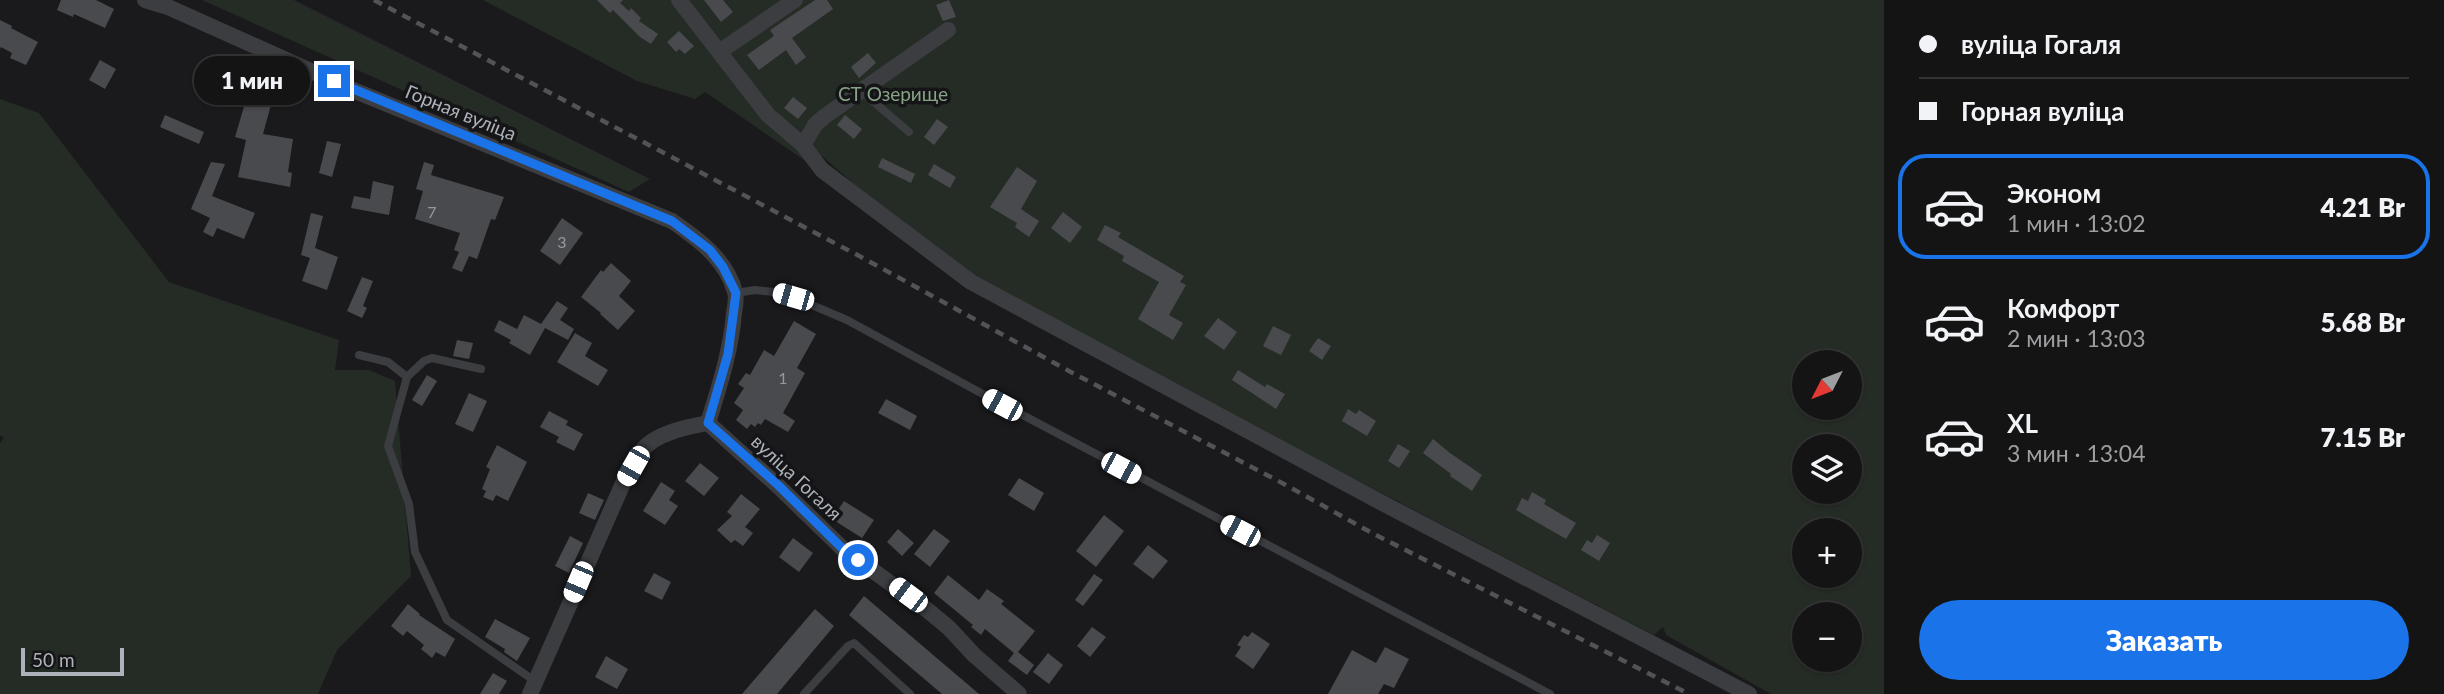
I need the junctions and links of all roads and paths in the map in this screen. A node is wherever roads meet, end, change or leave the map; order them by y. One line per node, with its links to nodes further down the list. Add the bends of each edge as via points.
1 (145, 0): 9 (street, Горная вуліца, via 672,221 710,250)
2 (679, 0): 5 (street)
3 (795, 0): 5 (street)
4 (948, 30): 6 (street)
5 (719, 52): 8 (street, via 768,115)
6 (862, 91): 7 (lane); 8 (street, via 815,125)
7 (909, 132)
8 (806, 150): 21 (street, via 822,170 971,282)
9 (736, 293): 13 (street, via 728,354); 20 (lane, via 774,292 846,320)
10 (359, 355): 12 (lane, via 388,362)
11 (481, 369): 12 (lane, via 432,358)
12 (407, 377): 15 (lane, via 388,446 409,504 415,552 447,620)
13 (708, 423): 15 (street, via 685,427 641,451 583,569); 19 (street, вуліца Гогаля, via 843,549 926,609)
14 (901, 686): 16 (lane, via 854,643); 17 (lane); 18 (lane)
15 (533, 688)
16 (804, 694)
17 (894, 694)
18 (910, 694)
19 (1019, 694)
20 (1550, 694)
21 (1749, 694)

